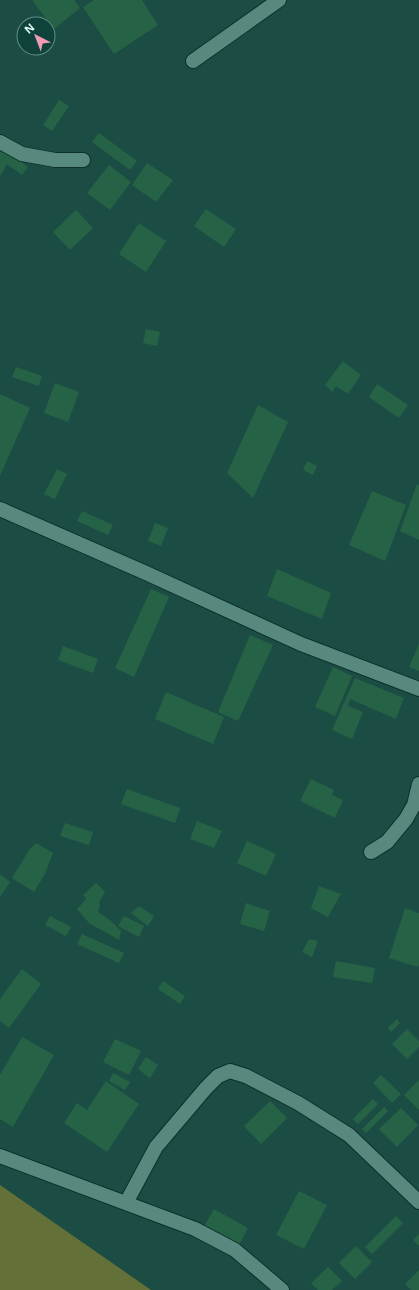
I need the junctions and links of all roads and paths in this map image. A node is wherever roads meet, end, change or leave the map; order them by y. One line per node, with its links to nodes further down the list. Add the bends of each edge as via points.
1 (279, 0): 2 (street)
2 (193, 62)
3 (0, 142): 4 (street, via 22,154 55,160)
4 (83, 160)
5 (0, 509): 6 (street, via 301,644)
6 (419, 689)
7 (419, 784): 8 (street, via 414,805 406,819 387,842)
8 (371, 852)
9 (0, 1156): 11 (street)
10 (419, 1202): 11 (street, via 349,1135 298,1103 246,1076 230,1071 218,1076 206,1088 156,1147)
11 (126, 1203): 12 (street, via 195,1229 235,1250)
12 (282, 1290)

